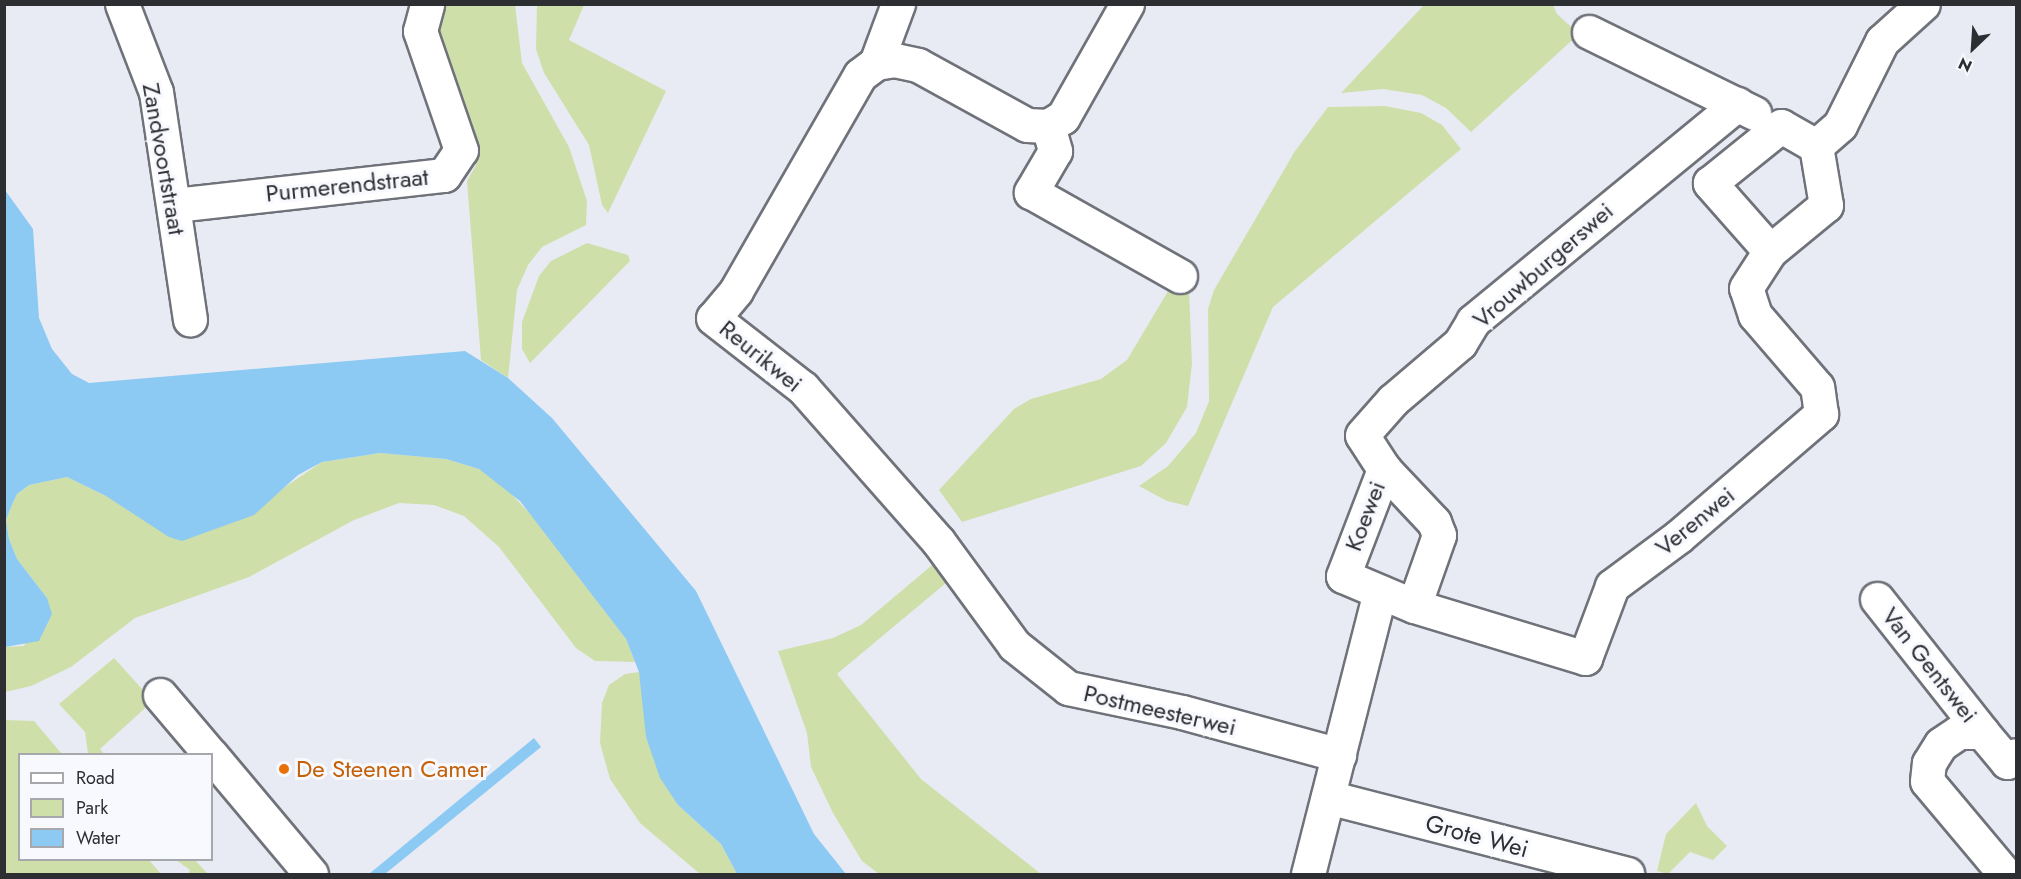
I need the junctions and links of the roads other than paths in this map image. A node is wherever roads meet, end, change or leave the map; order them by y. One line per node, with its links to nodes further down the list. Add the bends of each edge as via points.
1 (122, 4): 12 (street, Zandvoortstraat, via 156,92)
2 (427, 4): 12 (street, Purmerendstraat, via 420,31 461,150 444,175)
3 (898, 4): 7 (street, Reurikwei)
4 (1127, 4): 9 (street, via 1063,117)
5 (1923, 4): 11 (street, via 1882,41 1840,125)
6 (1589, 32): 8 (street)
7 (876, 63): 9 (street, via 895,60 918,65 1027,125); 17 (street, Reurikwei, via 860,75 736,291 713,318 803,388)
8 (1737, 104): 10 (street); 16 (street, Vrouwburgerswei, via 1473,321 1460,343 1393,400 1362,435)
9 (1048, 126): 14 (street, via 1055,151 1031,192)
10 (1781, 126): 11 (street); 13 (street, via 1710,183)
11 (1816, 146): 13 (street, Verenwei, via 1826,205)
12 (175, 205): 15 (street, Zandvoortstraat)
13 (1770, 251): 20 (street, Verenwei, via 1746,288 1755,315 1817,387 1821,414 1678,537 1612,586 1585,658)
14 (1180, 276)
15 (190, 319)
16 (1384, 468): 18 (street, Koewei, via 1342,576); 20 (street, Koewei, via 1434,522 1439,535)
17 (938, 541): 24 (street, Postmeesterwei, via 1014,645 1068,688 1182,712)
18 (1380, 592): 20 (street, Koewei); 24 (street)
19 (1877, 599): 22 (street, Van Gentswei)
20 (1414, 606)
21 (160, 695): 23 (street)
22 (1982, 732): 25 (street, Van Gentswei, via 2007,762); 31 (street, Van Gentswei, via 1959,732 1941,744 1929,763 1927,782)
23 (209, 753)
24 (1339, 755): 27 (street)
25 (2016, 755)
26 (213, 757): 28 (street)
27 (1328, 797): 29 (street); 30 (street, Grote Wei)
28 (311, 874)
29 (1308, 874)
30 (1627, 874)
31 (2006, 874)

